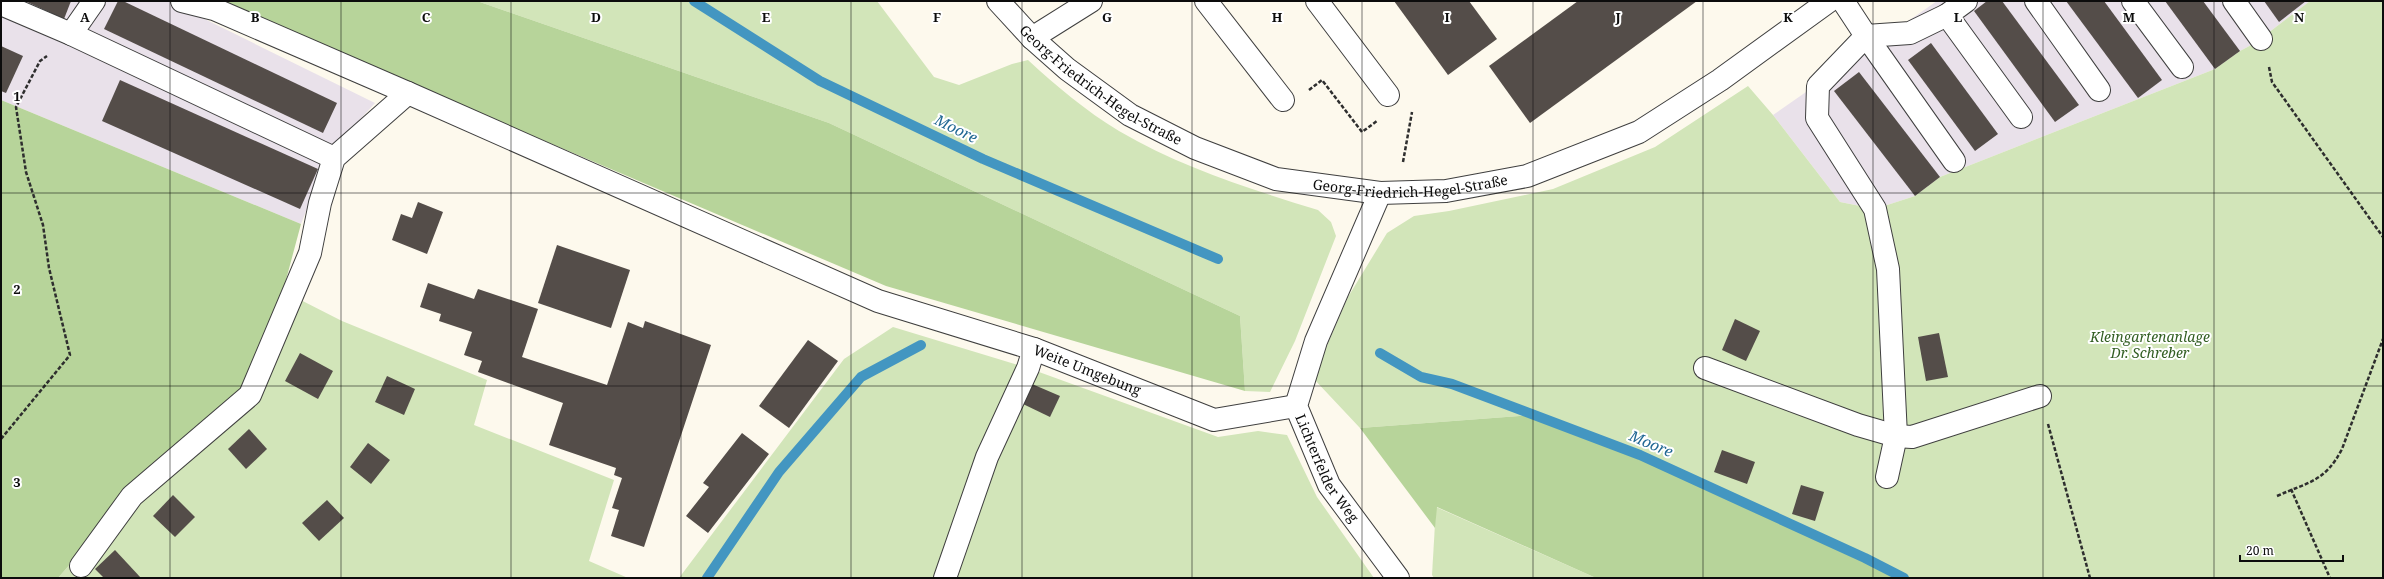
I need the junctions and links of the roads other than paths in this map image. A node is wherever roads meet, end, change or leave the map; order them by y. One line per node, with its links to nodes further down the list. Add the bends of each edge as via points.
1 (94, 1): 15 (street)
2 (182, 1): 21 (street, Weite Umgebung, via 214,9)
3 (998, 1): 17 (street, Georg-Friedrich-Hegel-Straße)
4 (1091, 1): 17 (street)
5 (1206, 1): 23 (street)
6 (1317, 1): 22 (street)
7 (1829, 1): 27 (street, Georg-Friedrich-Hegel-Straße, via 1720,80 1639,132 1527,176 1446,191)
8 (1843, 1): 16 (street)
9 (1966, 1): 14 (street)
10 (2036, 1): 20 (street)
11 (2133, 1): 19 (street)
12 (2234, 1): 18 (street)
13 (1, 4): 15 (street)
14 (1947, 15): 16 (street, via 1910,33); 24 (street)
15 (71, 34): 25 (street)
16 (1866, 36): 26 (street); 32 (street, via 1818,86 1818,118 1875,209 1888,269)
17 (1032, 38): 27 (street, Georg-Friedrich-Hegel-Straße, via 1067,69 1130,115 1195,148 1276,179)
18 (2261, 38)
19 (2182, 68)
20 (2099, 90)
21 (408, 92): 25 (street); 28 (street, Weite Umgebung, via 878,301)
22 (1388, 95)
23 (1283, 100)
24 (2021, 117)
25 (334, 158): 34 (street, via 320,203 310,252 250,395 132,496)
26 (1954, 160)
27 (1380, 193): 31 (street, Lichterfelder Weg, via 1316,341)
28 (1034, 349): 31 (street, Weite Umgebung, via 1214,420); 35 (street, via 1028,368 987,457)
29 (1704, 368): 32 (street, via 1858,425)
30 (2040, 396): 32 (street, via 1912,437)
31 (1296, 406): 36 (street, Lichterfelder Weg, via 1329,485)
32 (1896, 436): 33 (street)
33 (1887, 477)
34 (81, 566)
35 (945, 578)
36 (1398, 578)

